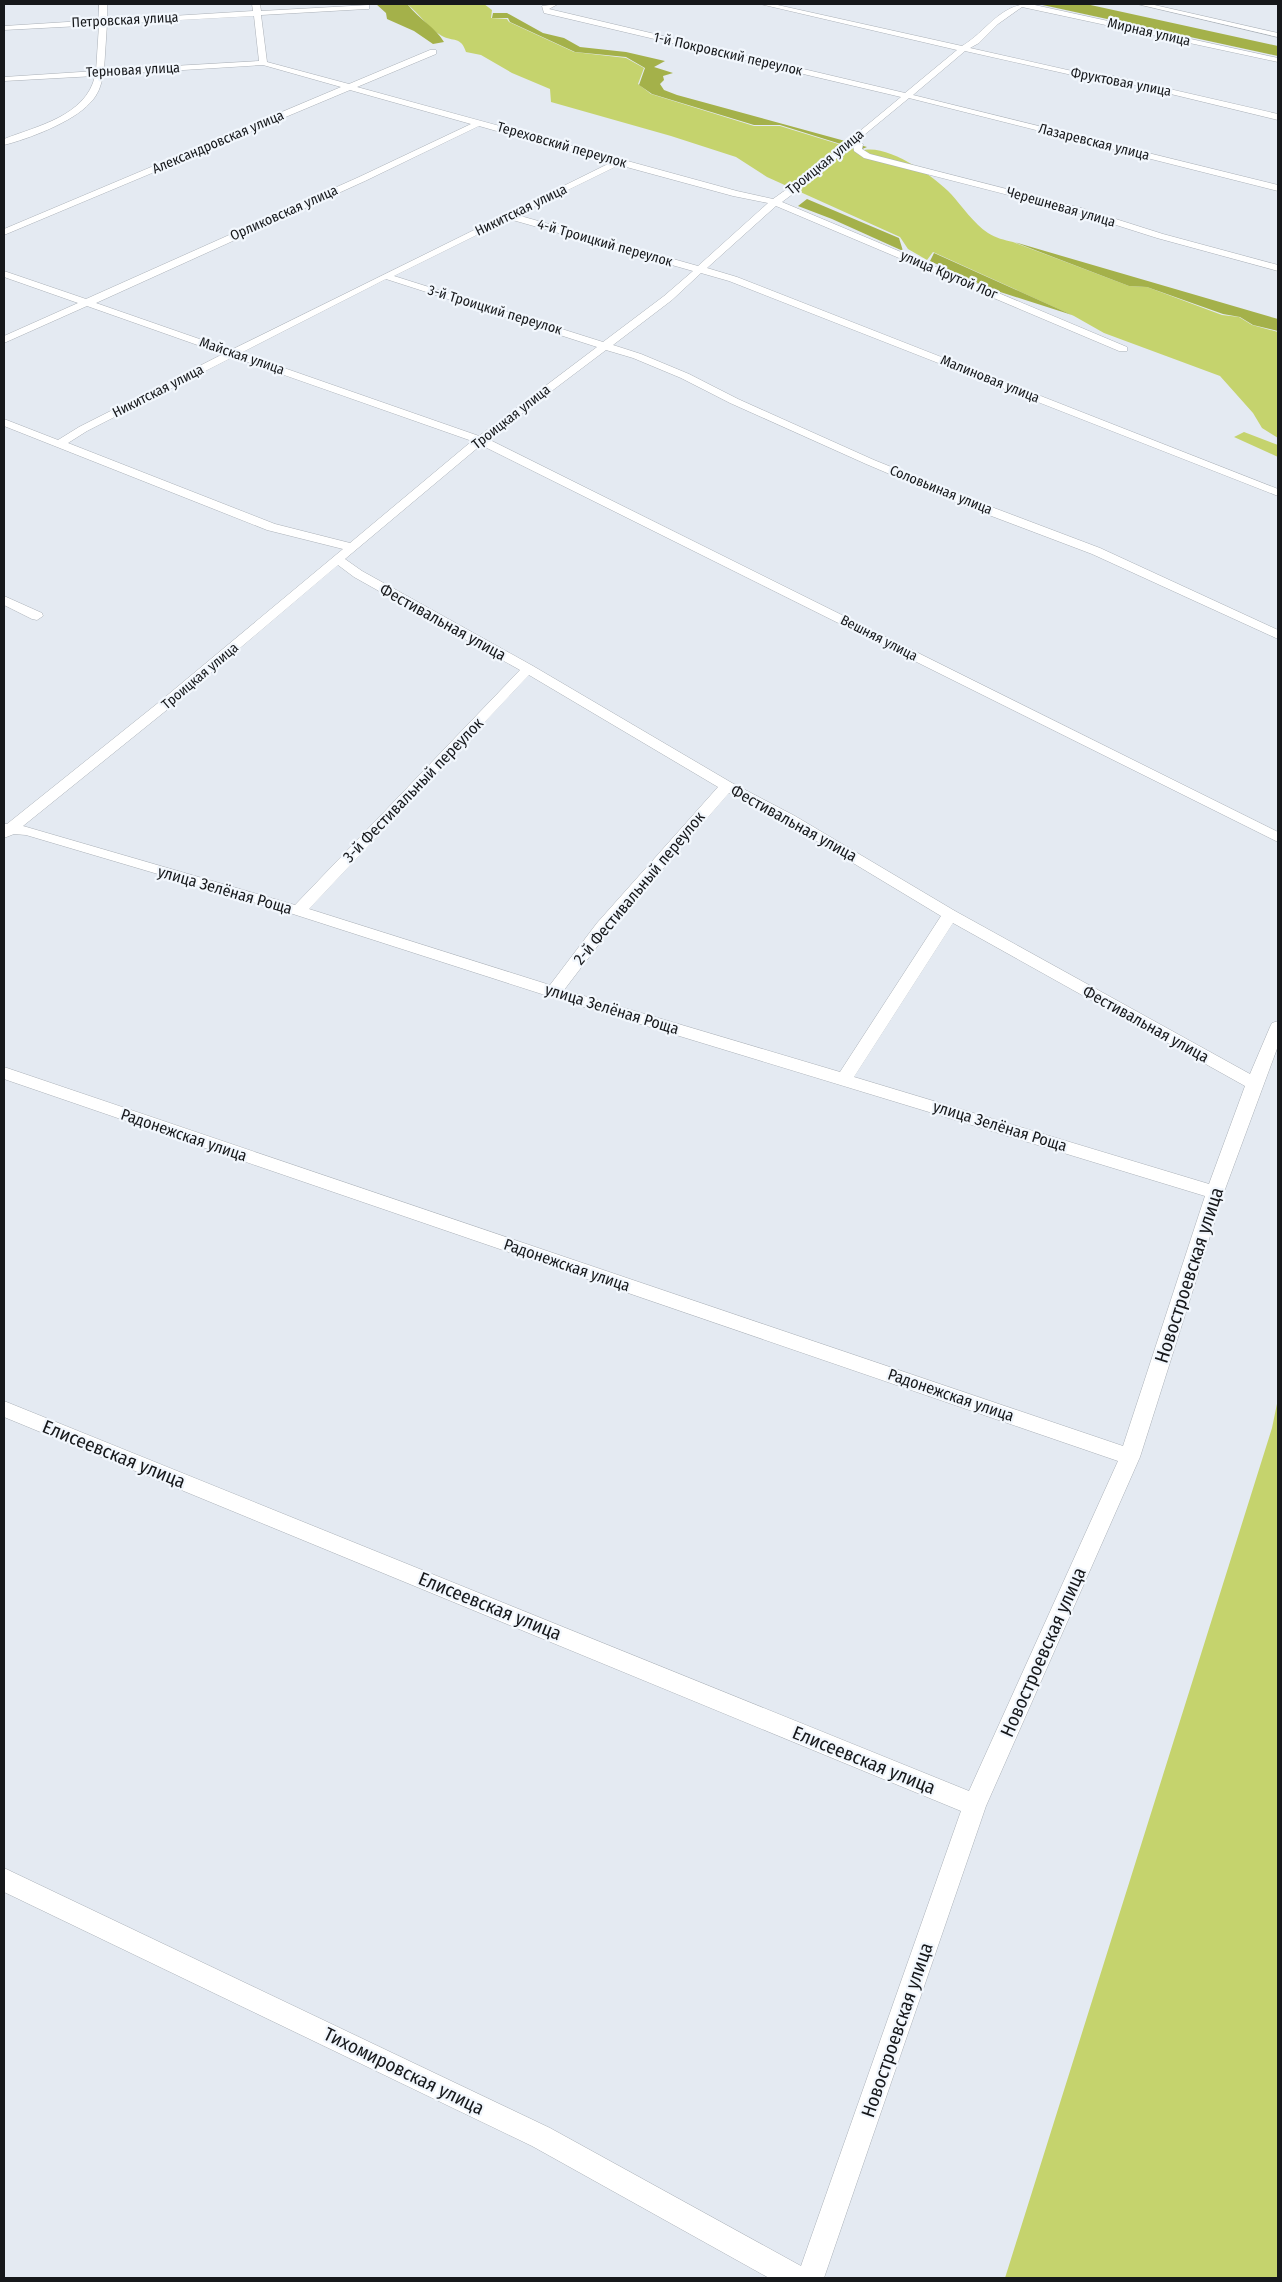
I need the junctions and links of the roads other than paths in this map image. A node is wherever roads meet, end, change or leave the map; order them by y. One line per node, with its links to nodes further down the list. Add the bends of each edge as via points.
1 (103, 4): 9 (street)
2 (256, 4): 8 (street)
3 (554, 4): 19 (street, 1-й Покровский переулок, via 545,8 547,11)
4 (764, 4): 12 (street, Фруктовая улица)
5 (1021, 4): 12 (street, Троицкая улица); 14 (street, Мирная улица)
6 (1141, 4): 11 (street, Мирная улица)
7 (366, 7): 8 (street, Петровская улица)
8 (256, 13): 9 (street, Петровская улица); 15 (street)
9 (102, 21): 10 (street, Петровская улица); 16 (street)
10 (4, 28)
11 (1278, 35)
12 (964, 48): 19 (street, Троицкая улица); 20 (street, Фруктовая улица, via 1081,75 1113,78)
13 (433, 52): 18 (street, Александровская улица)
14 (1278, 60)
15 (263, 63): 16 (street, Терновая улица); 18 (street, Терновая улица)
16 (98, 72): 17 (street, Терновая улица); 23 (street, via 94,94 83,105 66,116)
17 (4, 79)
18 (350, 87): 21 (street, Тереховский переулок); 28 (street, Александровская улица)
19 (909, 96): 22 (street, Троицкая улица); 25 (street, Лазаревская улица)
20 (1278, 117)
21 (481, 122): 24 (street, Тереховский переулок); 33 (street, Орликовская улица, via 362,179)
22 (852, 141): 26 (street, Троицкая улица); 29 (street, Черешневая улица, via 859,144 857,149 867,156 1078,210)
23 (4, 142)
24 (618, 162): 26 (street, Тереховский переулок); 27 (street, Никитская улица)
25 (1278, 188)
26 (775, 202): 30 (street, Троицкая улица); 36 (street, улица Крутой Лог)
27 (510, 216): 30 (street, 4-й Троицкий переулок); 32 (street, Никитская улица)
28 (4, 232)
29 (1278, 268)
30 (701, 270): 35 (street, Троицкая улица); 41 (street, Малиновая улица, via 772,293)
31 (4, 274): 33 (street, Майская улица)
32 (386, 276): 35 (street, 3-й Троицкий переулок); 37 (street, Никитская улица)
33 (85, 302): 34 (street, Орликовская улица); 37 (street, Майская улица)
34 (4, 340)
35 (604, 345): 39 (street, Троицкая улица); 46 (street, Соловьиная улица, via 685,376 734,401 942,492 1096,551)
36 (1123, 349)
37 (233, 353): 39 (street, Майская улица); 40 (street, Никитская улица)
38 (4, 422): 40 (street)
39 (480, 440): 42 (street, Троицкая улица); 50 (street, Вешняя улица)
40 (59, 444): 42 (street, via 271,527)
41 (1278, 493)
42 (352, 546): 43 (street, Троицкая улица)
43 (337, 559): 47 (street, Фестивальная улица, via 358,574); 49 (street, Троицкая улица, via 163,706)
44 (4, 600): 45 (street)
45 (37, 616)
46 (1278, 635)
47 (528, 669): 48 (street, Фестивальная улица); 51 (street, 3-й Фестивальный переулок)
48 (727, 786): 52 (street, Фестивальная улица, via 902,884); 53 (street, 2-й Фестивальный переулок, via 603,927)
49 (5, 831): 51 (street, улица Зелёная Роща, via 27,831)
50 (1278, 838)
51 (298, 911): 53 (street, улица Зелёная Роща)
52 (950, 915): 56 (street); 57 (street, Фестивальная улица)
53 (554, 992): 56 (street, улица Зелёная Роща)
54 (1278, 1028): 57 (street, Новостроевская улица)
55 (4, 1073): 60 (street, Радонежская улица)
56 (844, 1079): 58 (street, улица Зелёная Роща)
57 (1254, 1084): 58 (street, Новостроевская улица)
58 (1215, 1192): 60 (street, Новостроевская улица)
59 (4, 1409): 61 (street, Елисеевская улица)
60 (1130, 1457): 61 (street, Новостроевская улица)
61 (975, 1805): 64 (street, Новостроевская улица)
62 (4, 1880): 63 (street, Тихомировская улица, via 541,2137)
63 (796, 2278)
64 (810, 2278)

